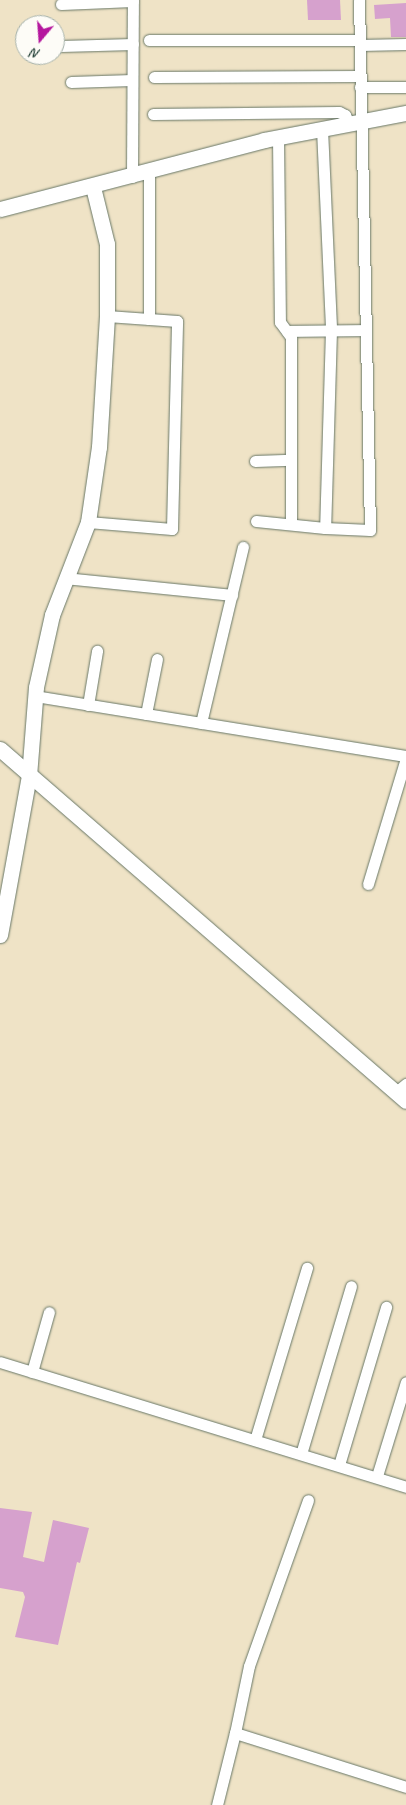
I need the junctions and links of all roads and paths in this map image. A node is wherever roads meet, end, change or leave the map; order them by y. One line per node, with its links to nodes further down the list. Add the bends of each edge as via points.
1 (360, 0): 5 (street)
2 (133, 1): 3 (street); 6 (street)
3 (61, 4)
4 (149, 40): 5 (street)
5 (360, 43): 7 (street); 11 (street)
6 (133, 44): 8 (street); 10 (street)
7 (406, 44)
8 (65, 46)
9 (154, 77): 11 (street)
10 (132, 80): 12 (street); 20 (street)
11 (360, 81): 13 (street); 16 (street)
12 (71, 82)
13 (406, 86)
14 (406, 113): 16 (street)
15 (153, 114): 16 (street, via 339,112)
16 (355, 123): 17 (street); 26 (street)
17 (322, 129): 18 (street); 25 (street)
18 (278, 138): 19 (street); 27 (street, via 280,322)
19 (150, 172): 20 (street); 24 (street)
20 (132, 177): 21 (street)
21 (93, 187): 22 (street); 23 (street, via 107,244)
22 (0, 209)
23 (107, 316): 24 (street); 31 (street, via 100,447)
24 (149, 319): 31 (street, via 177,321 172,529)
25 (331, 330): 26 (street); 27 (street); 33 (street)
26 (365, 330): 33 (street, via 370,530)
27 (287, 331): 28 (street, via 292,337)
28 (291, 460): 29 (street); 32 (street)
29 (254, 462)
30 (256, 521): 32 (street)
31 (88, 522): 35 (street)
32 (291, 524): 33 (street)
33 (325, 528)
34 (243, 547): 36 (street)
35 (66, 578): 36 (street); 39 (street, via 52,614)
36 (232, 595): 42 (street)
37 (97, 651): 40 (street)
38 (157, 659): 41 (street)
39 (35, 696): 40 (street); 45 (street)
40 (88, 704): 41 (street)
41 (146, 714): 42 (street)
42 (201, 723): 44 (street)
43 (0, 750): 45 (street)
44 (406, 757): 46 (street)
45 (29, 776): 47 (street); 49 (street)
46 (368, 884)
47 (1, 919): 48 (street)
48 (0, 934)
49 (403, 1092)
50 (306, 1268): 57 (street)
51 (352, 1286): 58 (street)
52 (386, 1307): 59 (street)
53 (49, 1312): 55 (street)
54 (0, 1362): 55 (street)
55 (32, 1372): 57 (street)
56 (406, 1382): 60 (street)
57 (255, 1440): 58 (street)
58 (302, 1454): 59 (street)
59 (339, 1464): 60 (street)
60 (377, 1476): 61 (street)
61 (406, 1487)
62 (308, 1500): 63 (street, via 250,1666)
63 (235, 1733): 64 (street); 65 (street)
64 (406, 1787)
65 (217, 1805)

